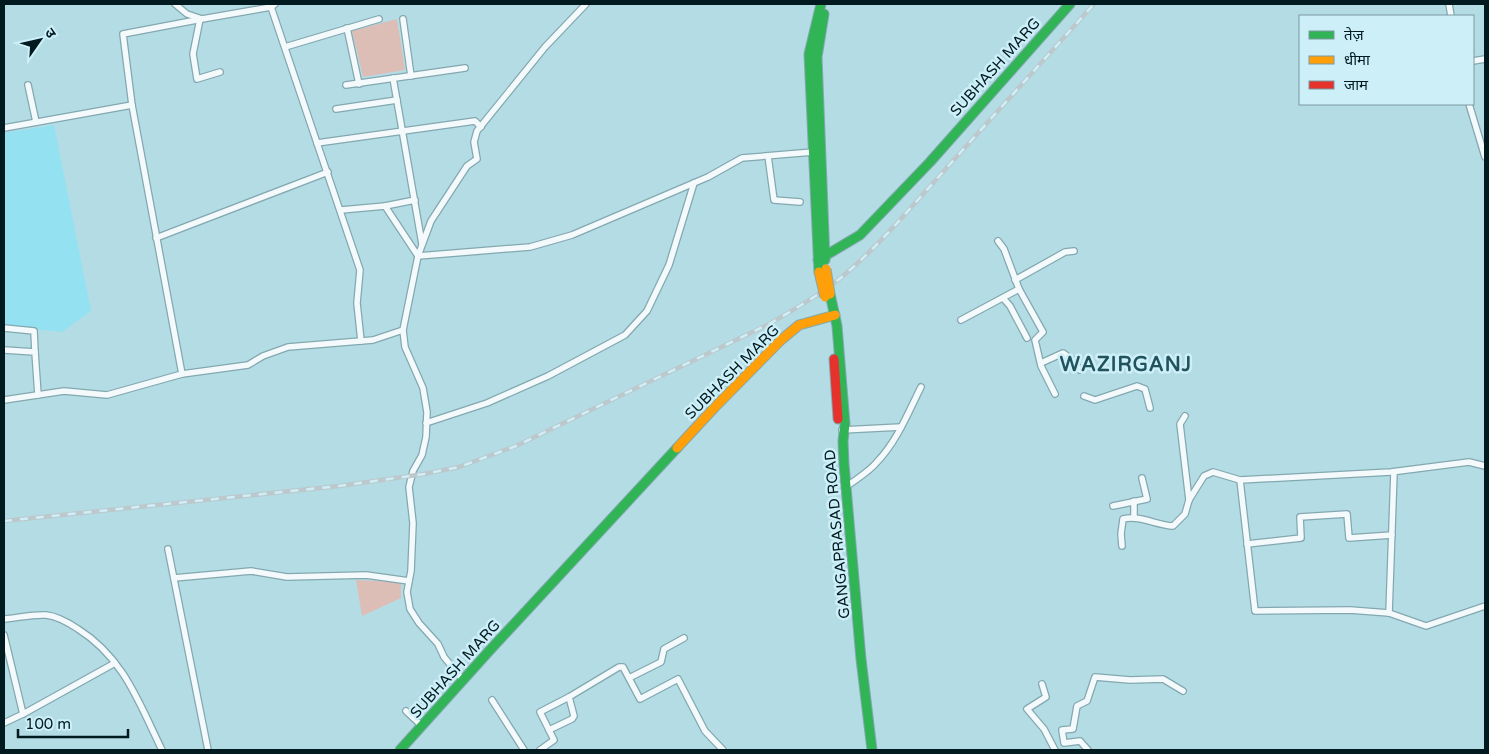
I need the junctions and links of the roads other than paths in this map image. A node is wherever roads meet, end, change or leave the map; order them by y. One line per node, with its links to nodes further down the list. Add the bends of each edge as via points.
1 (175, 4): 7 (street, via 187,14)
2 (586, 4): 24 (street, via 545,46)
3 (821, 4): 28 (street, via 809,54)
4 (826, 4): 42 (street, via 817,57)
5 (1070, 4): 42 (street, SUBHASH MARG, via 930,162 860,235)
6 (273, 5): 7 (street); 11 (street)
7 (201, 19): 13 (street, via 193,54 197,79); 21 (street, via 123,34)
8 (379, 19): 10 (street)
9 (403, 19): 14 (street)
10 (347, 28): 11 (street); 16 (street)
11 (285, 47): 27 (street)
12 (465, 68): 14 (street)
13 (220, 72)
14 (411, 76): 15 (street)
15 (393, 78): 16 (street); 19 (street)
16 (360, 84): 18 (street)
17 (28, 85): 23 (street)
18 (346, 86)
19 (397, 100): 22 (street); 26 (street)
20 (1469, 105): 30 (street)
21 (132, 106): 23 (street); 37 (street)
22 (336, 109)
23 (36, 122): 25 (street)
24 (481, 127): 26 (street, via 475,121); 39 (street, via 474,142 477,159 466,166 431,220)
25 (4, 128)
26 (402, 131): 27 (street); 33 (street)
27 (318, 142): 31 (street)
28 (813, 152): 29 (street); 42 (street)
29 (768, 156): 32 (street, via 742,158); 34 (street, via 774,200)
30 (1485, 157)
31 (328, 172): 36 (street); 37 (street)
32 (694, 183): 41 (street, via 572,235 530,247); 64 (street, via 669,265 647,312 625,335 548,376 487,403)
33 (415, 200): 35 (street); 39 (street)
34 (800, 202)
35 (385, 206): 36 (street); 41 (street)
36 (341, 210): 51 (street, via 360,270 357,303)
37 (156, 238): 56 (street)
38 (998, 241): 43 (street)
39 (423, 244): 41 (street)
40 (1074, 252): 43 (street, via 1066,252)
41 (418, 256): 49 (street)
42 (822, 258): 46 (street, bridge)
43 (1016, 280): 44 (street)
44 (1019, 289): 45 (street); 54 (street, via 1043,332 1035,340)
45 (1003, 298): 47 (street); 50 (street)
46 (833, 316): 66 (street, GANGAPRASAD ROAD, via 845,424); 89 (street, SUBHASH MARG, via 799,325 781,340)
47 (962, 320)
48 (4, 328): 53 (street, via 34,331)
49 (403, 330): 51 (street); 64 (street, via 405,347 423,388)
50 (1027, 338)
51 (361, 341): 56 (street, via 288,347 248,365)
52 (4, 350): 53 (street)
53 (35, 352): 59 (street)
54 (1040, 363): 55 (street, via 1063,353); 58 (street)
55 (1080, 370)
56 (182, 374): 59 (street, via 107,395 64,391)
57 (921, 387): 65 (street)
58 (1055, 394)
59 (38, 395): 61 (street)
60 (1084, 396): 62 (street, via 1095,400 1137,386 1145,389)
61 (4, 400)
62 (1150, 408)
63 (1185, 416): 72 (street, via 1180,424)
64 (426, 423): 81 (street, via 422,455 409,487 413,523)
65 (901, 427): 66 (street); 71 (street, via 876,464)
66 (842, 430): 71 (street, GANGAPRASAD ROAD)
67 (1485, 466): 68 (street, via 1469,462)
68 (1394, 472): 70 (street); 76 (street)
69 (1142, 478): 73 (street, via 1147,498)
70 (1240, 480): 72 (street, via 1213,472 1204,476); 77 (street)
71 (846, 487): 107 (street, GANGAPRASAD ROAD, via 862,680)
72 (1190, 500): 75 (street, via 1185,514 1173,526)
73 (1134, 501): 74 (street); 75 (street)
74 (1113, 506)
75 (1134, 517): 78 (street, via 1123,519)
76 (1392, 536): 77 (street, via 1349,538 1347,514 1300,517 1301,538); 83 (street)
77 (1247, 544): 83 (street, via 1255,611)
78 (1122, 546)
79 (168, 549): 80 (street)
80 (174, 578): 81 (street, via 251,571 287,577 366,575); 102 (street)
81 (409, 581): 89 (street, via 410,609)
82 (1485, 606): 83 (street, via 1426,626)
83 (1389, 613)
84 (4, 619): 87 (street, via 47,615 67,622 92,638)
85 (4, 636): 95 (street)
86 (684, 638): 88 (street, via 664,649 661,662)
87 (115, 663): 95 (street); 101 (street, via 125,675)
88 (629, 678): 92 (street, via 619,666); 106 (street, via 640,699 678,679 705,731)
89 (463, 680): 97 (street, SUBHASH MARG)
90 (1042, 684): 100 (street, via 1046,698 1026,710 1044,729)
91 (1183, 690): 99 (street, via 1163,678 1095,677 1087,701 1077,706 1073,729 1062,730)
92 (569, 697): 98 (street, via 574,716); 98 (street, via 540,712)
93 (492, 700): 104 (street)
94 (406, 711): 97 (street)
95 (23, 714): 96 (street)
96 (4, 723)
97 (422, 726): 103 (street, SUBHASH MARG)
98 (549, 730): 105 (street, via 554,740)
99 (1064, 743): 100 (street); 108 (street, via 1080,741)
100 (1054, 749)
101 (162, 750)
102 (208, 750)
103 (400, 750)
104 (524, 750)
105 (540, 750)
106 (723, 750)
107 (872, 750)
108 (1088, 750)

